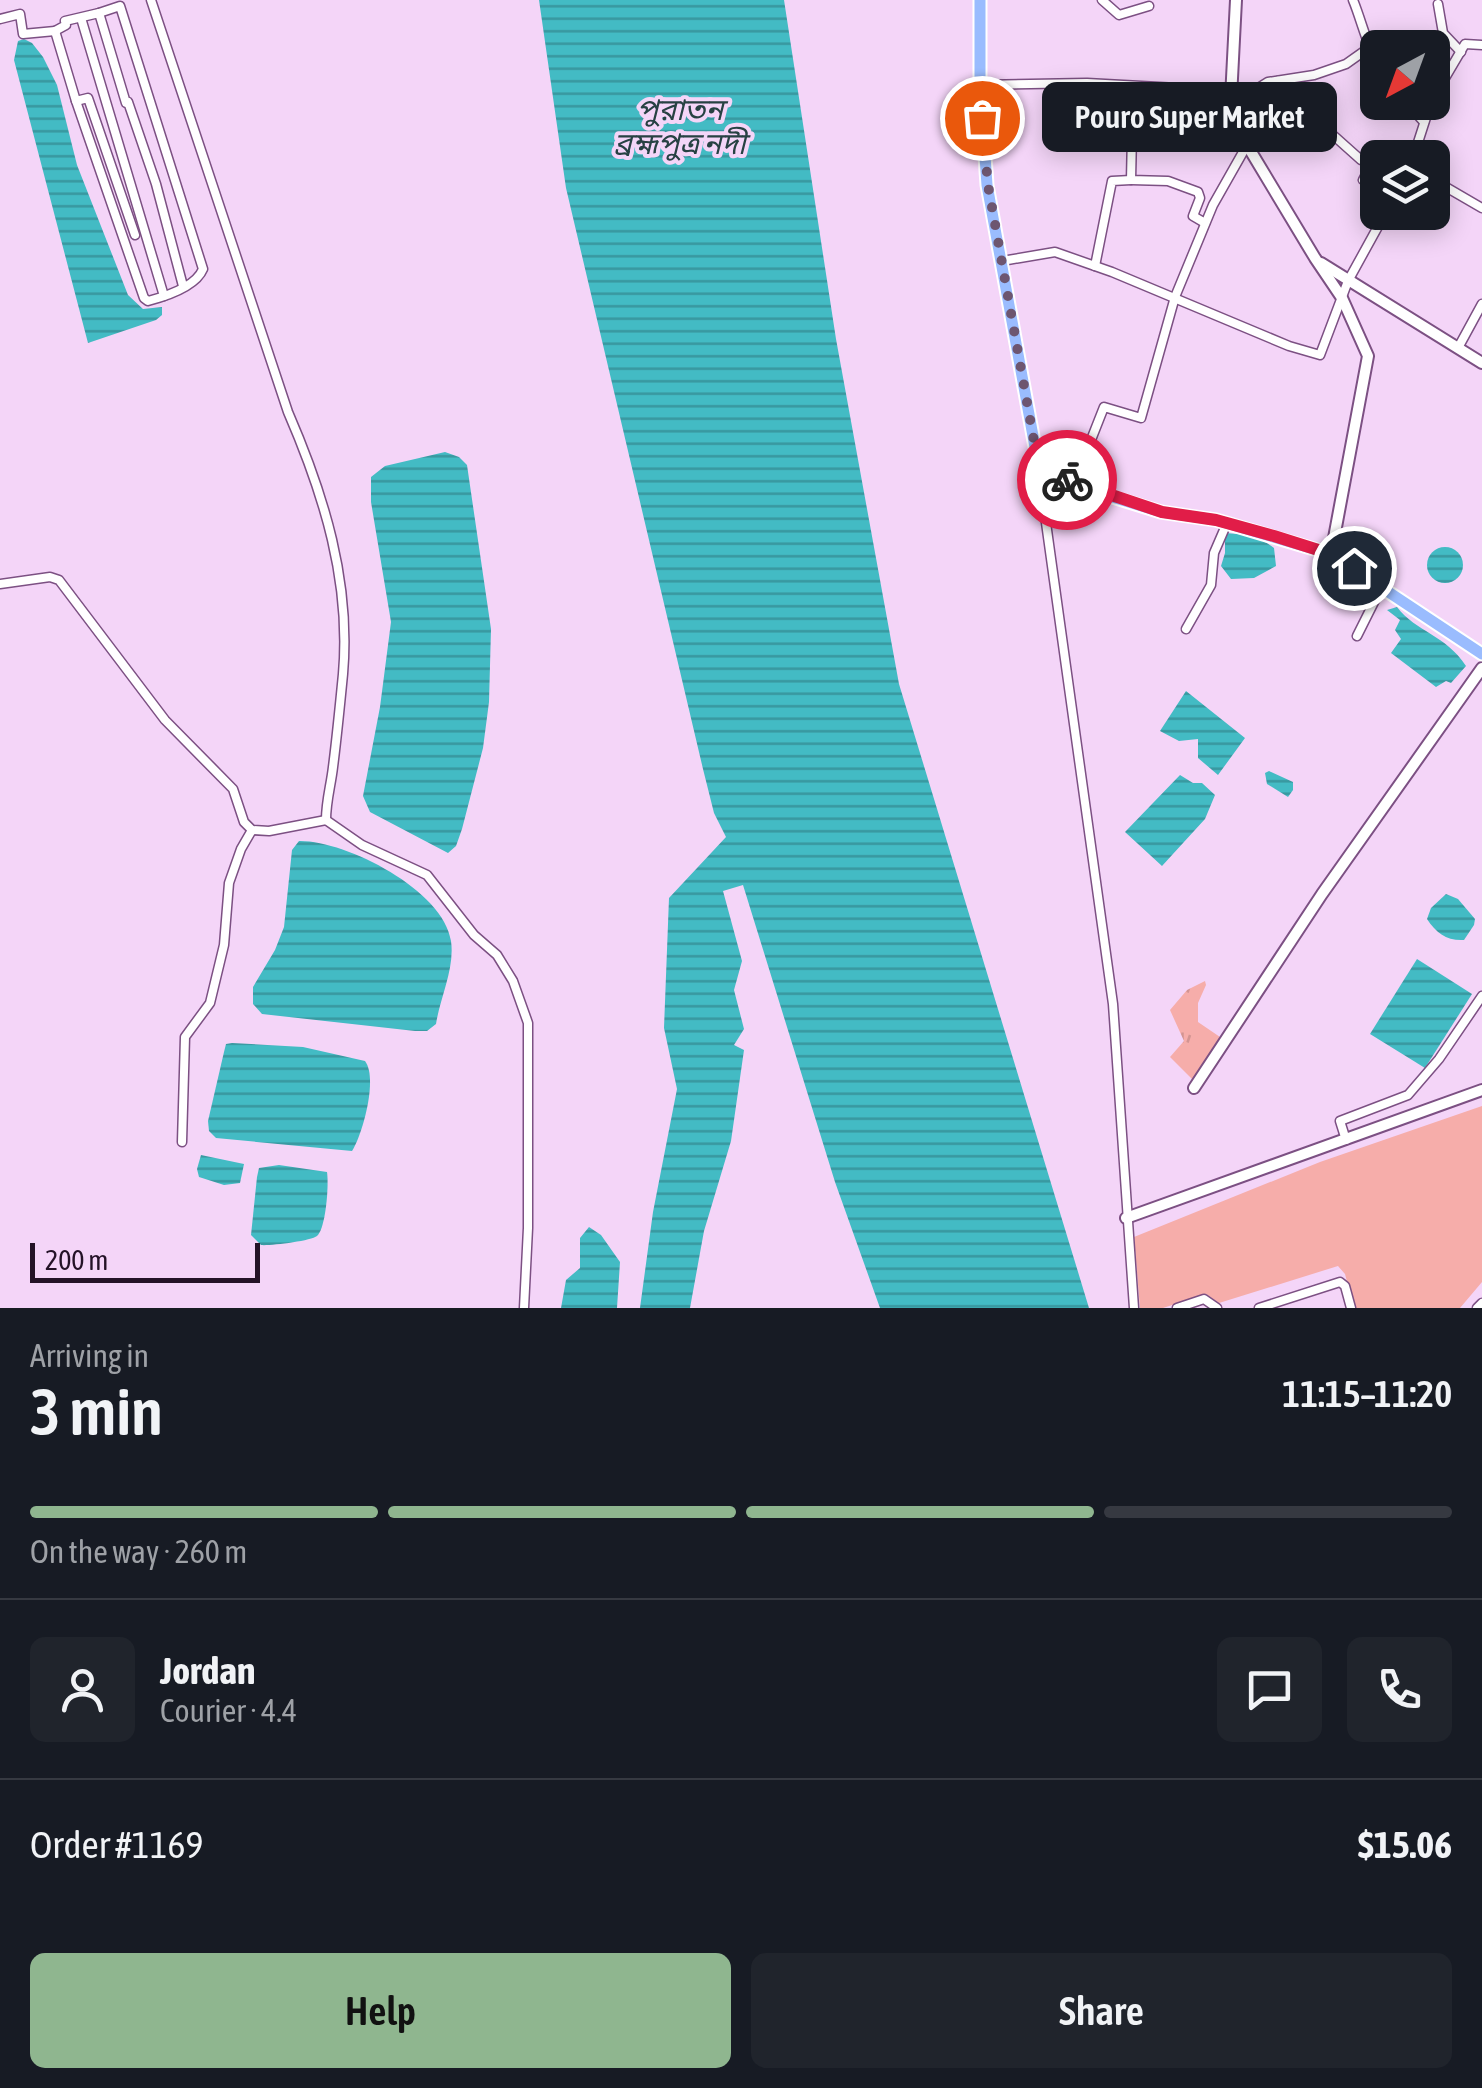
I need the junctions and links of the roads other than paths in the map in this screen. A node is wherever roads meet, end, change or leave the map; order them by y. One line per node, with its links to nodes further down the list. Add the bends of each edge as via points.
1 (151, 0): 54 (street, via 288,412 315,474 342,578 343,668)
2 (980, 0): 18 (main road)
3 (1102, 0): 7 (street, via 1119,16)
4 (1236, 0): 20 (street)
5 (1353, 0): 11 (street)
6 (1438, 4): 14 (street, via 1443,33)
7 (1149, 6)
8 (100, 13): 9 (street); 37 (street); 37 (street, via 120,6 183,198 203,269 198,280)
9 (80, 18): 12 (street); 38 (street)
10 (0, 19): 12 (street, via 20,14 23,34)
11 (1364, 30)
12 (55, 31): 21 (street)
13 (1482, 46): 14 (street, via 1465,44)
14 (1460, 52): 16 (street)
15 (1360, 54): 17 (street, via 1314,75)
16 (1450, 70)
17 (1278, 81): 22 (street); 26 (street, via 1312,123)
18 (980, 85): 19 (street); 34 (main road)
19 (1168, 89): 20 (street); 27 (street, via 1158,118 1132,134)
20 (1232, 91): 22 (street)
21 (76, 100): 32 (street, via 88,98); 38 (street, via 144,298)
22 (1233, 104): 25 (street)
23 (1424, 122): 24 (street)
24 (1421, 140)
25 (1247, 145): 30 (street); 33 (street)
26 (1360, 159)
27 (1131, 180): 30 (street, via 1168,181 1198,192 1193,216); 35 (street, via 1112,181)
28 (1450, 189): 29 (street)
29 (1482, 208)
30 (1205, 223): 39 (street)
31 (1376, 230): 36 (street)
32 (134, 235)
33 (1314, 258): 36 (street); 40 (street)
34 (1002, 262): 35 (street, via 1055,252); 44 (main road)
35 (1095, 266): 39 (street)
36 (1348, 281): 40 (street); 42 (street)
37 (183, 286): 38 (street)
38 (164, 296)
39 (1175, 297): 40 (street, via 1320,355); 45 (street, via 1141,418 1104,407)
40 (1342, 298): 47 (street, via 1368,356)
41 (1482, 304): 42 (street)
42 (1458, 348): 43 (street)
43 (1481, 361)
44 (1037, 458): 45 (main road); 61 (street, via 1113,1004)
45 (1074, 482): 46 (main road, via 1162,512)
46 (1227, 523): 47 (main road); 50 (street, via 1214,553 1211,585)
47 (1331, 554): 49 (main road)
48 (0, 584): 55 (street, via 59,580 165,720 233,789)
49 (1382, 586): 51 (street); 52 (main road)
50 (1186, 629)
51 (1358, 636)
52 (1482, 654)
53 (1482, 668): 57 (street)
54 (326, 820): 55 (street); 62 (street, via 362,845 427,874 513,980 528,1023)
55 (252, 830): 60 (street, via 229,883 210,1003 185,1037)
56 (1482, 996): 59 (street, via 1408,1095 1340,1121)
57 (1194, 1088)
58 (1482, 1090): 59 (street)
59 (1346, 1140): 61 (street)
60 (182, 1142)
61 (1126, 1218): 63 (street)
62 (524, 1308)
63 (1134, 1308)
64 (1177, 1308): 65 (street, via 1204,1300)
65 (1217, 1308)
66 (1259, 1308): 67 (street, via 1340,1282)
67 (1350, 1308)

